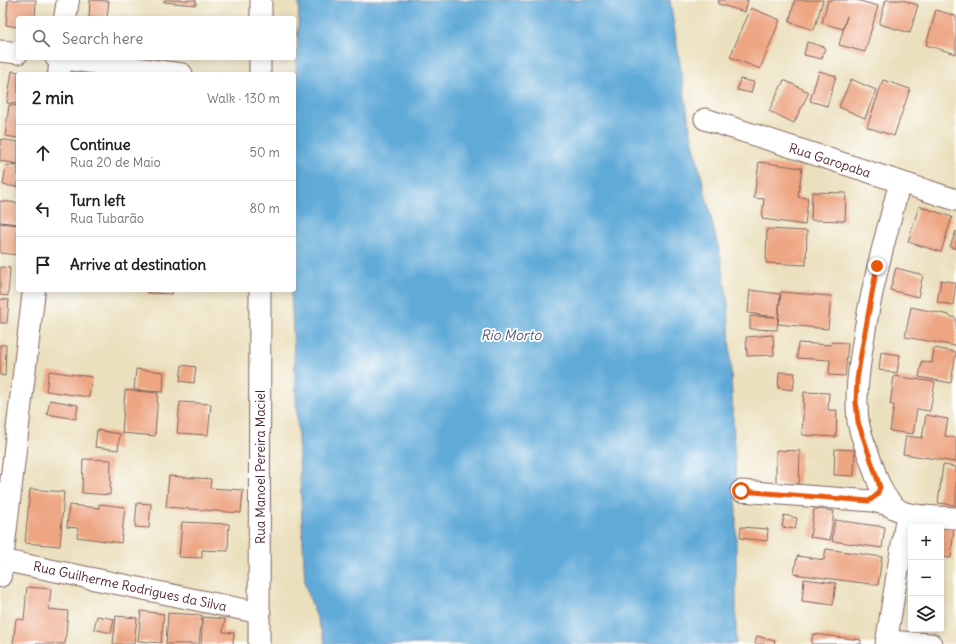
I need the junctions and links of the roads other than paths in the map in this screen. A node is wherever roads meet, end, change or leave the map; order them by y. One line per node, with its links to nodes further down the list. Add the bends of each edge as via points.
1 (68, 0): 3 (main road)
2 (261, 0): 4 (street)
3 (66, 16)
4 (260, 16)
5 (0, 51): 6 (street)
6 (16, 53)
7 (61, 60): 10 (main road)
8 (76, 60): 11 (street)
9 (260, 60): 12 (street)
10 (59, 72)
11 (167, 72)
12 (260, 72)
13 (705, 119): 14 (street, Rua Garopaba)
14 (900, 182): 15 (street, Rua Garopaba); 19 (street, via 877,266 857,380 858,422)
15 (956, 200)
16 (34, 292): 22 (main road)
17 (260, 292): 23 (street, Rua Manoel Pereira Maciel)
18 (741, 491): 19 (street)
19 (875, 494): 20 (street, via 885,504)
20 (902, 512): 21 (street); 24 (street)
21 (956, 518)
22 (1, 565): 23 (street, Rua Guilherme Rodrigues da Silva)
23 (260, 613): 25 (street, Rua Manoel Pereira Maciel)
24 (887, 642): 26 (street)
25 (259, 644)
26 (931, 644)

